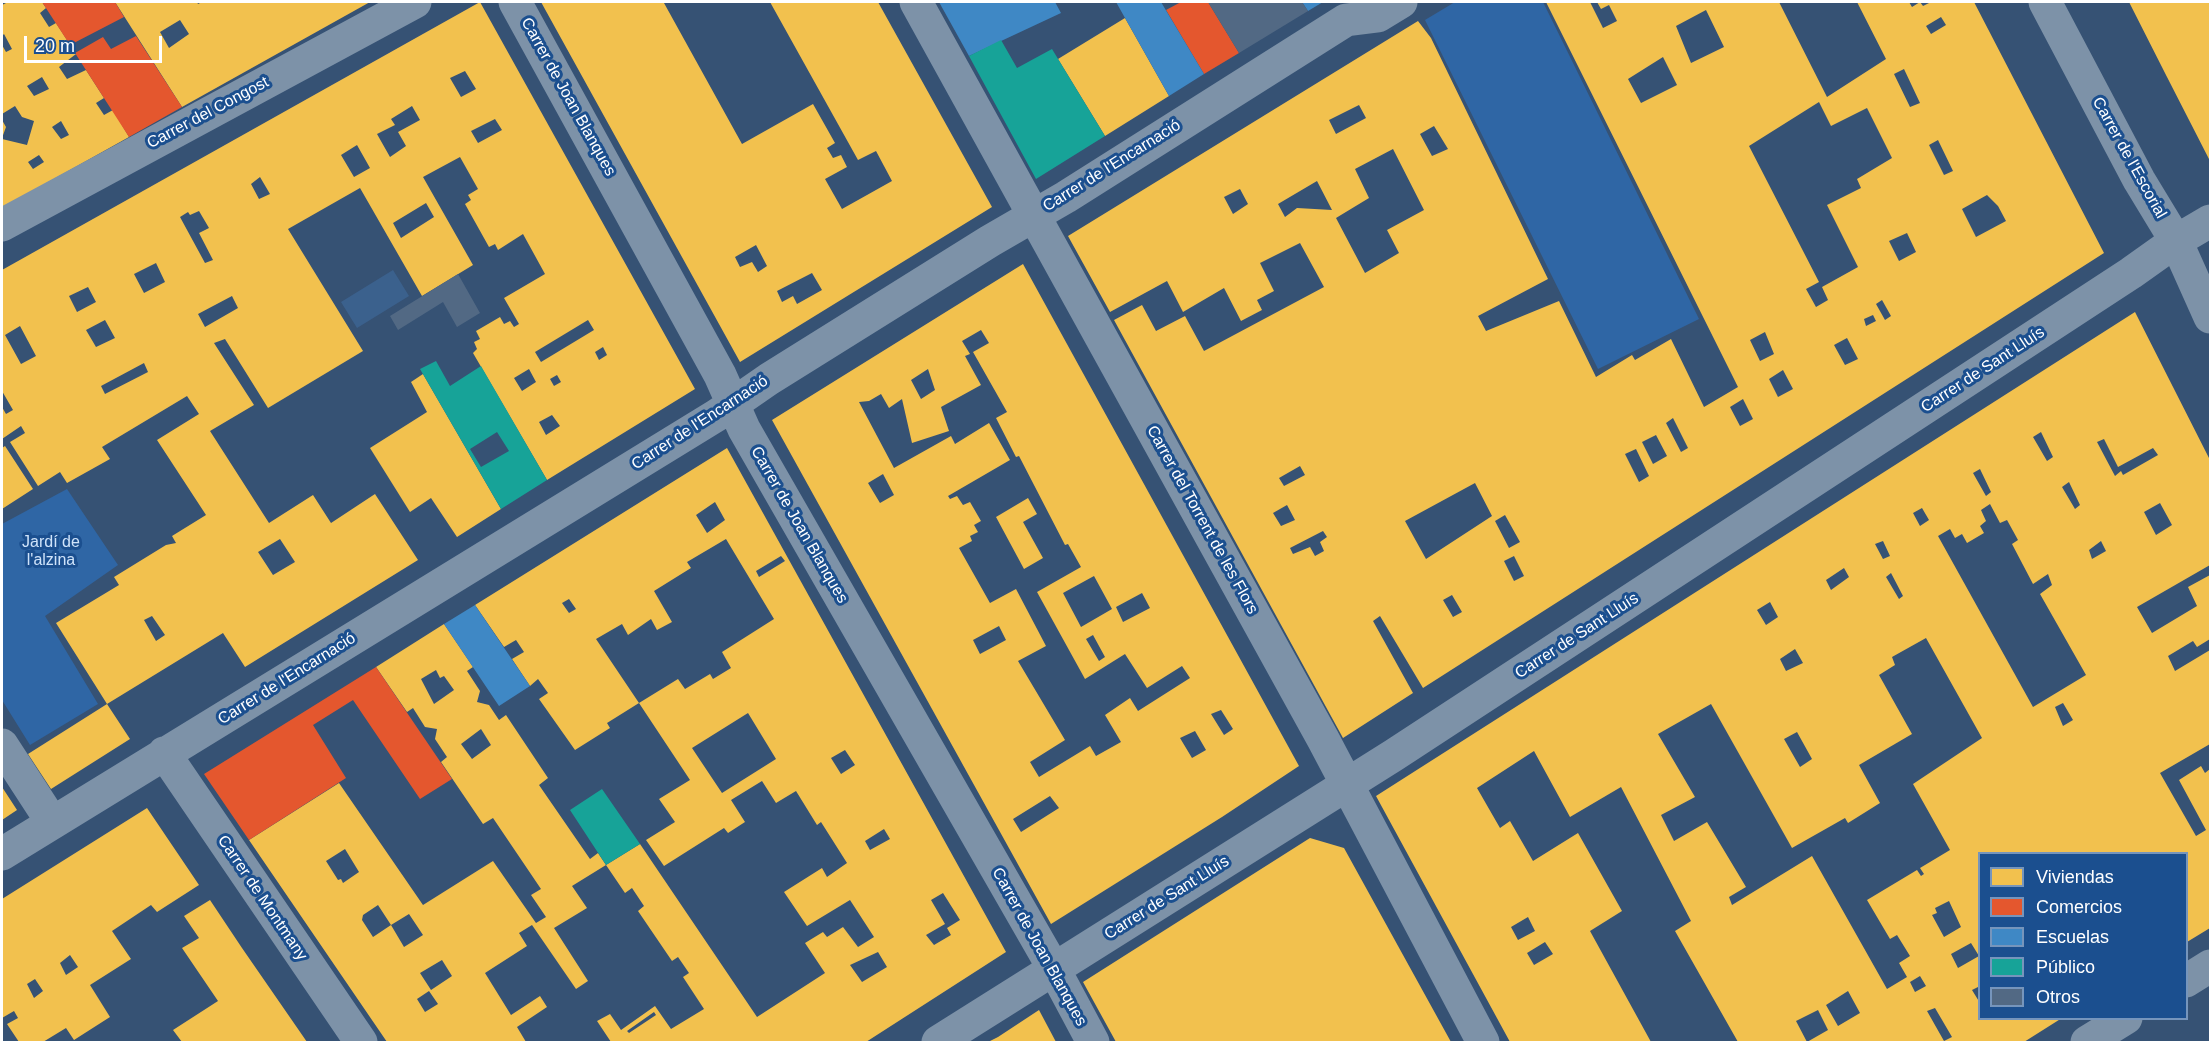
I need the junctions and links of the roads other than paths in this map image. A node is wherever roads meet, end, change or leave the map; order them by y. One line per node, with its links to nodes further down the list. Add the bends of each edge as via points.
1 (415, 2): 8 (street, Carrer del Congost)
2 (515, 2): 11 (street, Carrer de Joan Blanques)
3 (916, 2): 6 (street, Carrer del Torrent de les Flors)
4 (1401, 2): 6 (street, Carrer de l'Encarnació, via 1378,16 1346,20)
5 (2045, 2): 9 (street, Carrer de l'Escorial, via 2139,180)
6 (1033, 216): 11 (street, Carrer de l'Encarnació); 14 (street, Carrer del Torrent de les Flors)
7 (2211, 220): 9 (street, Carrer de Sant Lluís)
8 (2, 225)
9 (2176, 241): 10 (street, Carrer de l'Escorial); 14 (street, Carrer de Sant Lluís)
10 (2211, 316)
11 (733, 405): 13 (street, Carrer de l'Encarnació); 18 (street, Carrer de Joan Blanques)
12 (2, 745): 15 (street)
13 (164, 753): 15 (street, Carrer de l'Encarnació); 21 (street, Carrer de Montmany)
14 (1347, 784): 18 (street, Carrer de Sant Lluís); 24 (street, Carrer del Torrent de les Flors)
15 (52, 822): 16 (street, Carrer de l'Encarnació)
16 (2, 854)
17 (2211, 966): 19 (street)
18 (1054, 969): 22 (street, Carrer de Sant Lluís); 23 (street, Carrer de Joan Blanques)
19 (2188, 980)
20 (2123, 1020): 25 (street)
21 (361, 1042)
22 (938, 1042)
23 (1093, 1042)
24 (1483, 1042)
25 (2087, 1042)

